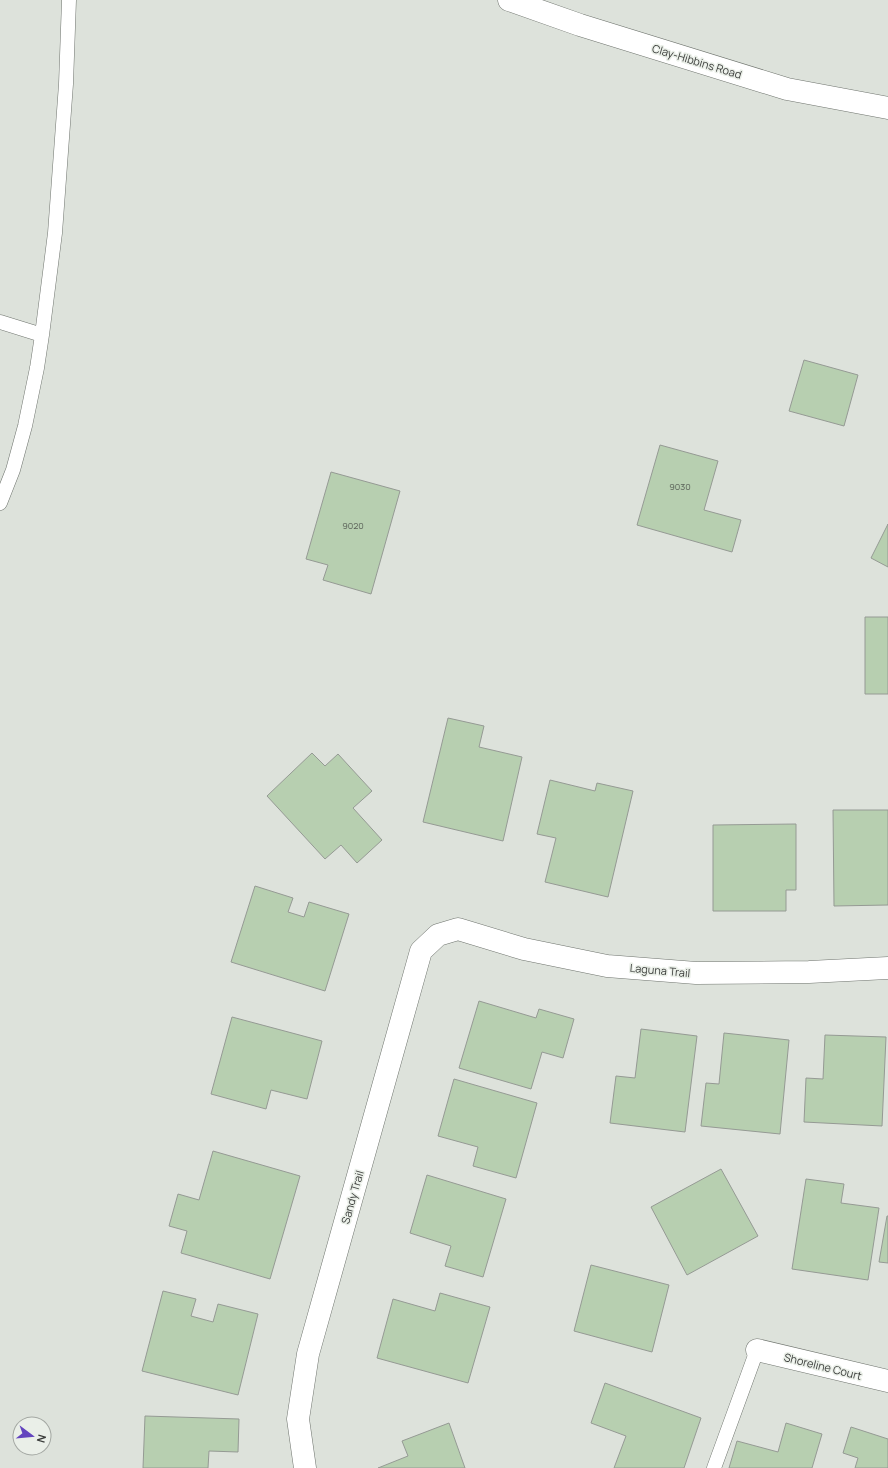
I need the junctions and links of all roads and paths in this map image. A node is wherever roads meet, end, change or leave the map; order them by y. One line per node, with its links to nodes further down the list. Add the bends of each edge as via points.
1 (69, 0): 5 (lane, via 66,84 55,233)
2 (509, 0): 3 (street, Clay-Hibbins Road, via 580,25 787,89)
3 (888, 108)
4 (0, 322): 5 (lane)
5 (42, 335): 6 (lane, via 25,426 13,470)
6 (0, 503)
7 (438, 935): 8 (street, Laguna Trail, via 458,928 524,949 607,966 696,973); 11 (street, Sandy Trail, via 421,951 308,1354 298,1419)
8 (888, 968)
9 (757, 1350): 10 (street, Shoreline Court); 12 (lane)
10 (888, 1382)
11 (305, 1468)
12 (714, 1468)

